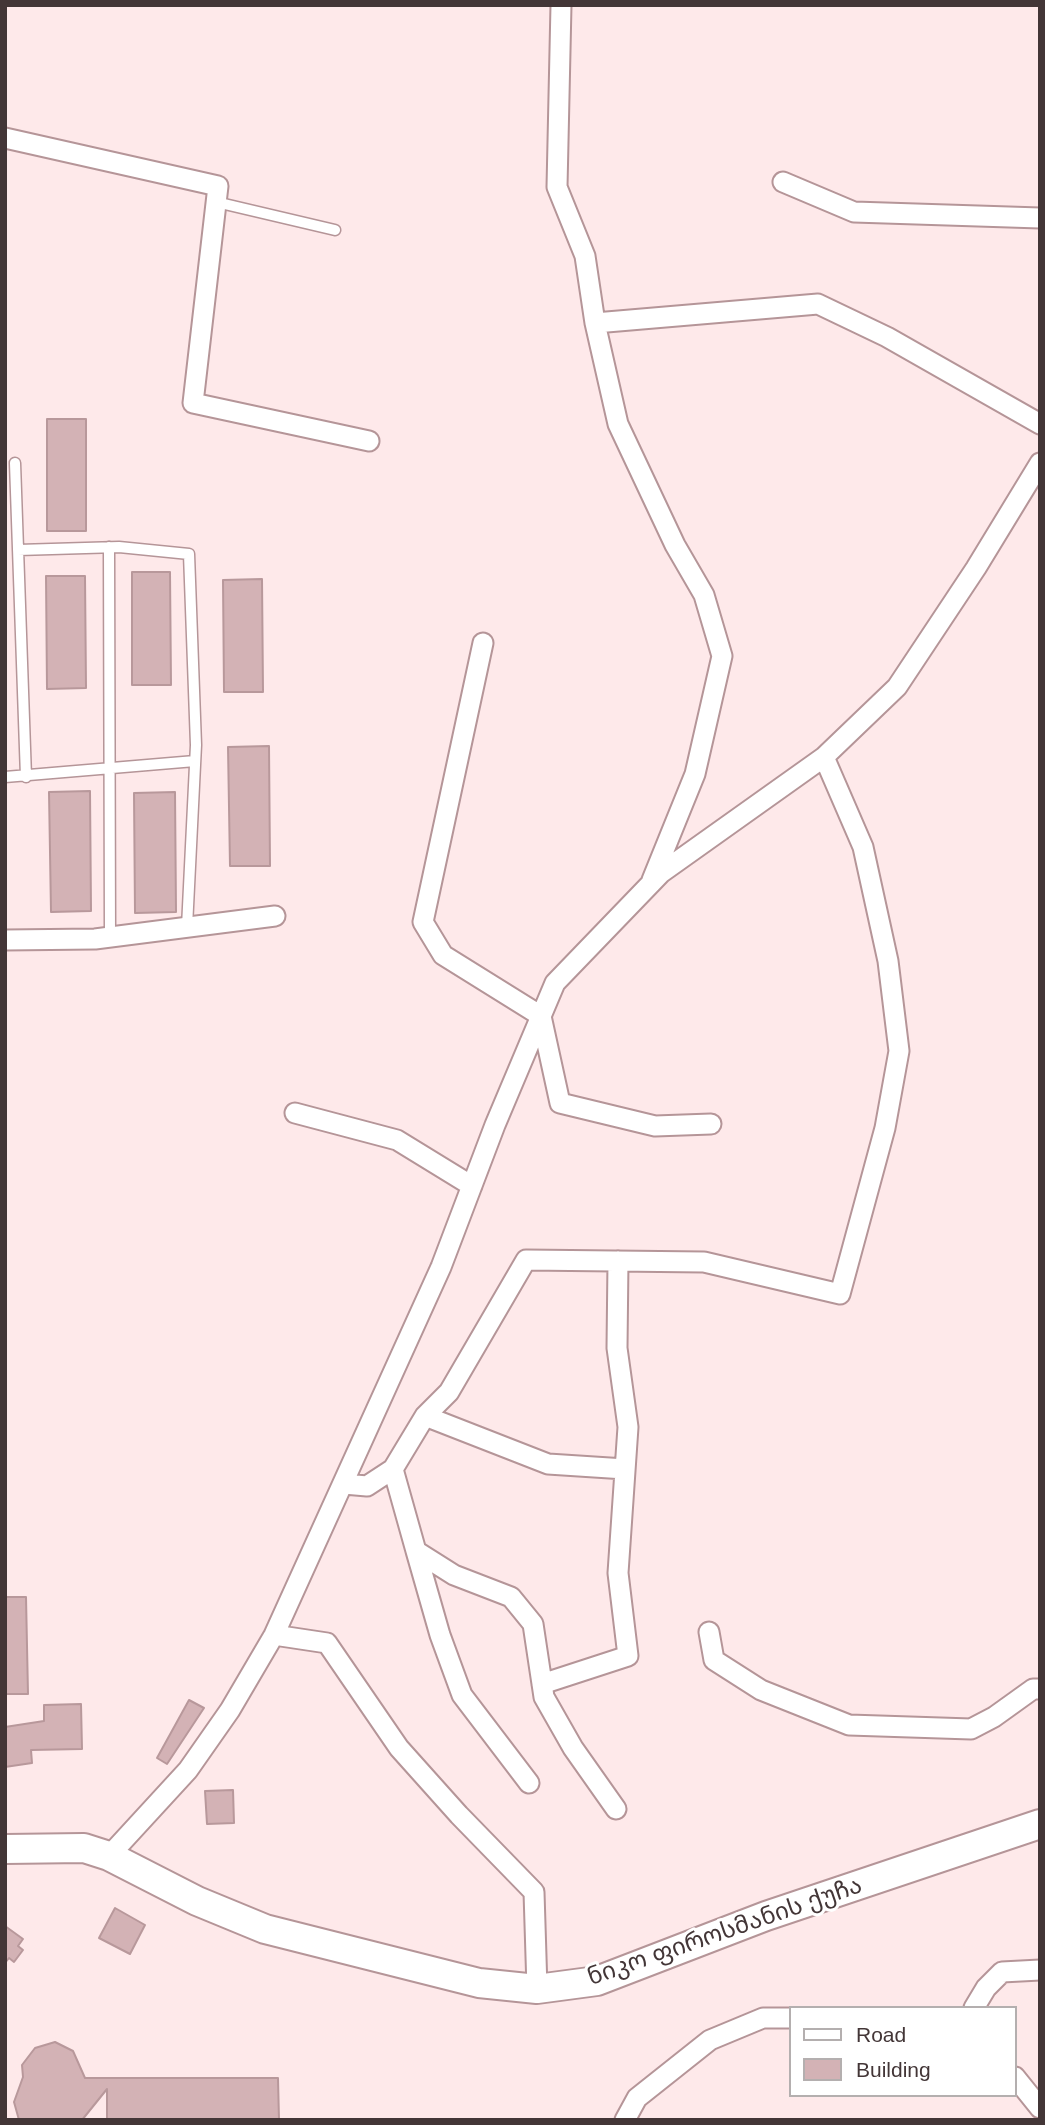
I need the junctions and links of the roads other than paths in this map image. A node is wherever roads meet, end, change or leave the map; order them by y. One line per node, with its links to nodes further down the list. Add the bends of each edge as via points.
1 (561, 5): 7 (street, via 557,187 585,256)
2 (5, 138): 4 (street, via 218,186)
3 (783, 181): 5 (street, via 855,212)
4 (216, 202): 6 (lane); 9 (street, via 193,403)
5 (1040, 218)
6 (335, 230)
7 (595, 323): 8 (street, via 818,304 887,337); 20 (street, via 618,424 675,545 704,594 722,656 695,775)
8 (1040, 424)
9 (369, 441)
10 (15, 463): 13 (lane)
11 (1040, 463): 15 (street, via 897,687)
12 (109, 547): 13 (lane); 16 (lane, via 189,554); 17 (lane)
13 (18, 551): 19 (lane)
14 (483, 643): 25 (street, via 423,922 443,955)
15 (824, 757): 20 (street); 29 (street, via 863,847 888,961 899,1051 885,1128 840,1294 704,1262)
16 (195, 761): 17 (lane); 22 (lane)
17 (110, 769): 19 (lane); 23 (lane)
18 (5, 777): 19 (lane)
19 (26, 777)
20 (650, 884): 25 (street, via 555,983)
21 (275, 916): 22 (street)
22 (187, 927): 23 (street)
23 (110, 937): 24 (street)
24 (5, 940)
25 (541, 1016): 27 (street, via 560,1103 654,1126); 28 (street)
26 (295, 1113): 28 (street, via 397,1140)
27 (711, 1124)
28 (471, 1186): 33 (street, via 441,1267)
29 (618, 1261): 30 (street, via 526,1260 449,1392); 32 (street, via 617,1348 628,1427)
30 (425, 1416): 31 (street); 32 (street, via 548,1464)
31 (393, 1469): 33 (street, via 368,1486); 34 (street)
32 (625, 1469): 37 (street, via 618,1573 628,1656)
33 (344, 1484): 36 (street)
34 (416, 1551): 37 (street, via 454,1575 511,1597 533,1625); 39 (street, via 462,1695)
35 (709, 1632): 38 (street, via 714,1660 761,1690 849,1725 971,1729 1033,1689)
36 (274, 1635): 43 (street, via 188,1770); 45 (street, via 327,1643 399,1748 534,1892)
37 (542, 1684): 40 (street, via 544,1697 573,1748)
38 (1040, 1689)
39 (529, 1783)
40 (616, 1810)
41 (1040, 1824): 45 (main road, ნიკო ფიროსმანის ქუჩა, via 766,1916 597,1981)
42 (5, 1849): 43 (main road, ნიკო ფიროსმანის ქუჩა, via 84,1848)
43 (109, 1856): 45 (main road, ნიკო ფიროსმანის ქუჩა, via 265,1929 479,1983)
44 (1040, 1970): 46 (street, via 1002,1972)
45 (537, 1989)
46 (975, 2006)
47 (790, 2018): 50 (street, via 763,2018 710,2040 637,2098)
48 (1017, 2079): 49 (street)
49 (1040, 2108)
50 (625, 2120)

